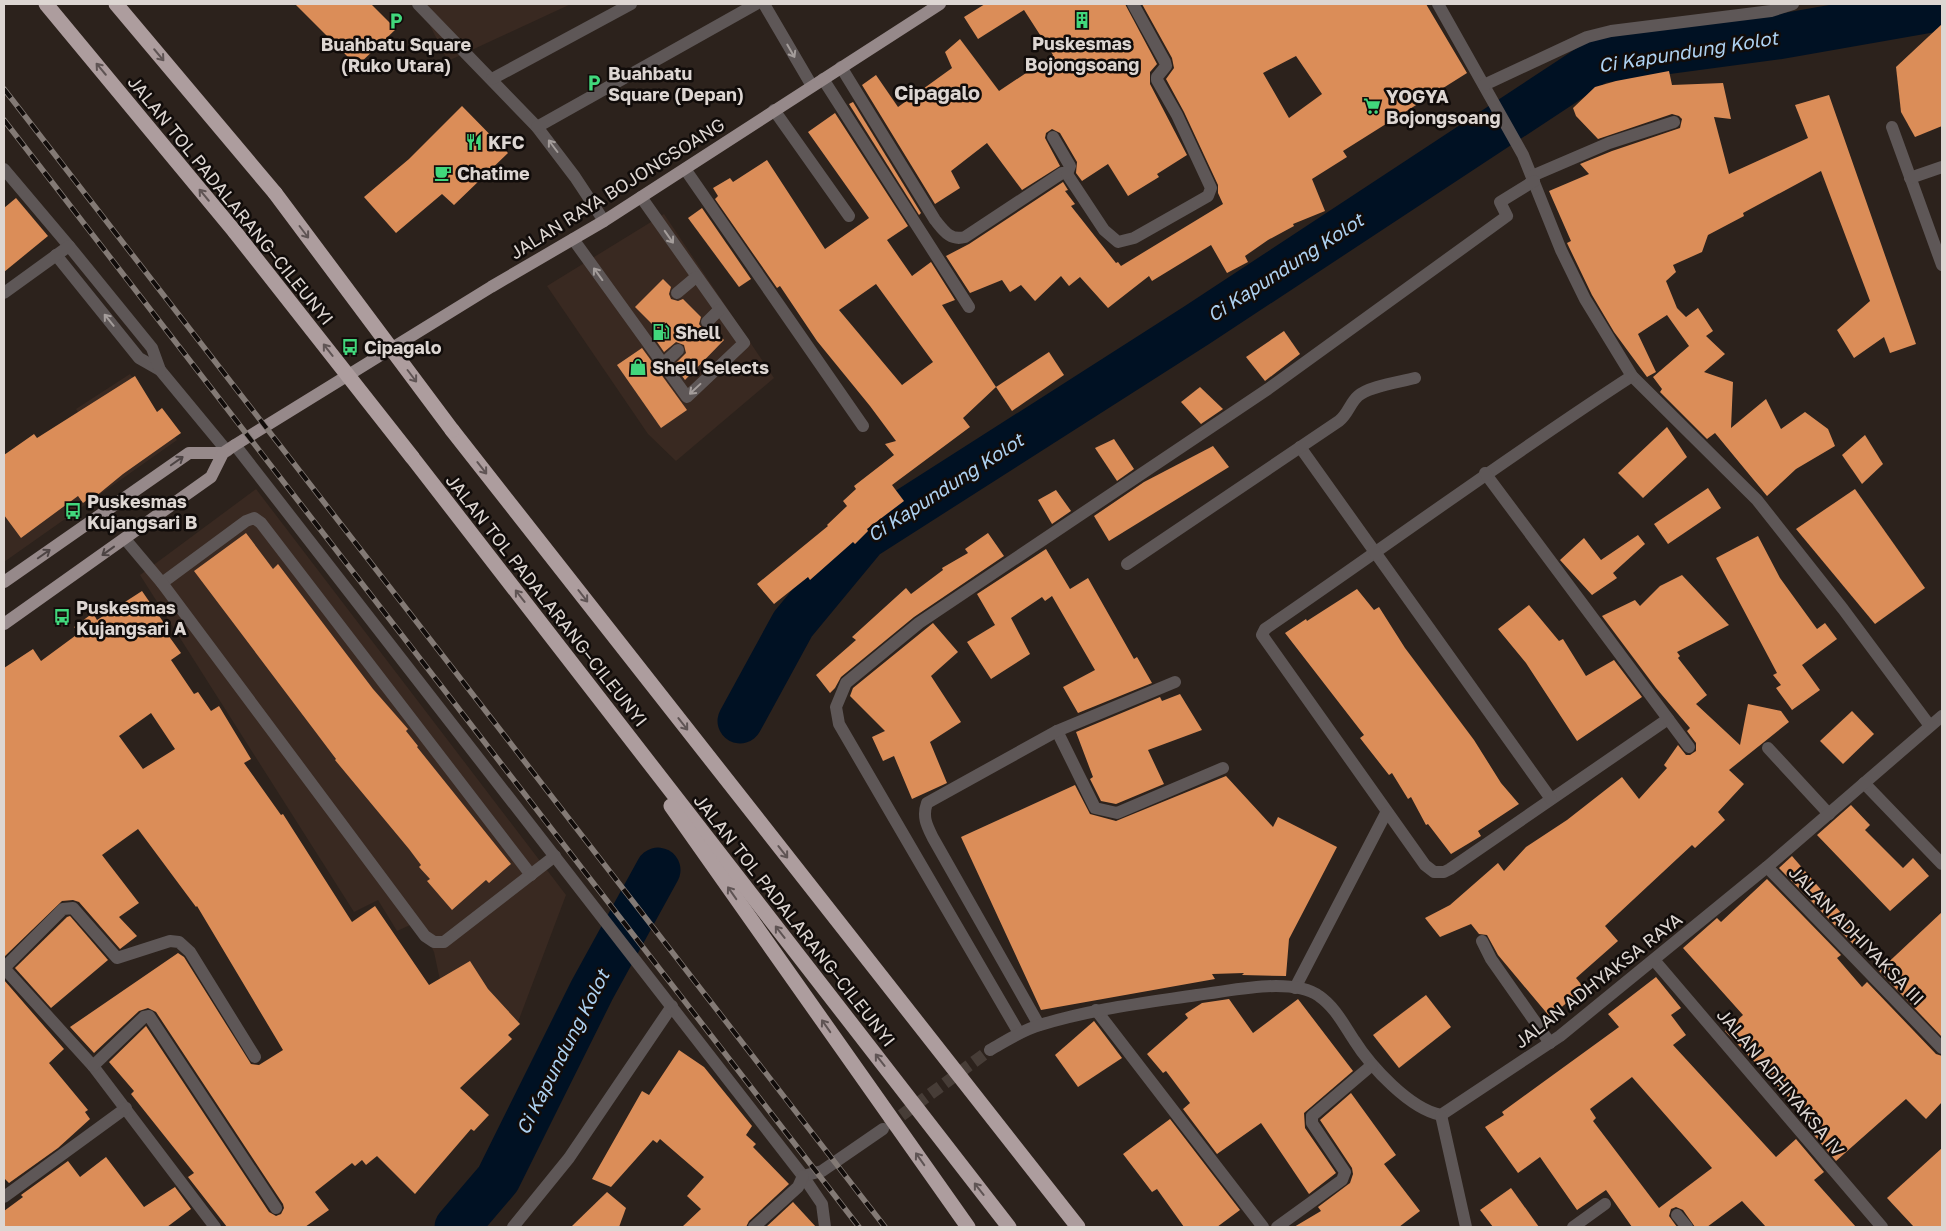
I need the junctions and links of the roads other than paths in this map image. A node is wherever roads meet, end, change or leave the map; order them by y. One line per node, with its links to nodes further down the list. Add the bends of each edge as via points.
1 (46, 4): 56 (highway, JALAN TOL PADALARANG–CILEUNYI, one-way to 1, bridge, via 235,232)
2 (116, 4): 101 (highway, JALAN TOL PADALARANG–CILEUNYI, one-way to 101, bridge, via 275,193 452,430)
3 (418, 4): 12 (street)
4 (631, 4): 12 (street)
5 (756, 4): 17 (street)
6 (764, 4): 13 (street, one-way to 13)
7 (940, 4): 11 (main road, JALAN RAYA BOJONGSOANG)
8 (1133, 4): 23 (street, via 1165,62 1166,66 1157,80 1211,188 1208,196 1134,238 1118,242 1104,230)
9 (1438, 4): 14 (street)
10 (1793, 4): 14 (street, via 1771,11 1611,31 1587,37)
11 (841, 67): 13 (main road, JALAN RAYA BOJONGSOANG); 23 (street, via 935,220 956,239 965,237 1062,173)
12 (492, 79): 17 (street)
13 (817, 82): 15 (main road, JALAN RAYA BOJONGSOANG); 36 (street)
14 (1484, 85): 25 (street)
15 (774, 110): 22 (main road, JALAN RAYA BOJONGSOANG); 27 (street)
16 (1674, 122): 25 (street, via 1609,143)
17 (537, 127): 28 (street, one-way to 17, via 576,177)
18 (1892, 127): 24 (street)
19 (1053, 137): 23 (street, via 1070,166)
20 (1942, 166): 24 (street)
21 (4, 169): 30 (street)
22 (685, 169): 26 (main road, JALAN RAYA BOJONGSOANG); 46 (street)
23 (1067, 174)
24 (1910, 178): 32 (street)
25 (1533, 179): 44 (street, via 1561,250 1585,298); 80 (street, via 1500,202 1506,216 1499,222 1268,389 919,623 846,683 836,707 839,724)
26 (641, 197): 28 (main road, JALAN RAYA BOJONGSOANG); 33 (street, one-way to 33)
27 (849, 216)
28 (604, 221): 29 (main road, JALAN RAYA BOJONGSOANG)
29 (573, 239): 40 (street, one-way to 29); 48 (main road, JALAN RAYA BOJONGSOANG)
30 (69, 246): 31 (street); 43 (street, via 152,348)
31 (56, 255): 35 (street); 43 (street, one-way to 31, via 140,358)
32 (1942, 265)
33 (696, 277): 34 (street); 37 (street)
34 (677, 293)
35 (4, 294)
36 (969, 307)
37 (719, 310): 39 (street); 42 (street, one-way to 42, via 743,345 687,396)
38 (648, 320): 40 (street)
39 (706, 322)
40 (640, 331): 42 (street)
41 (678, 350): 42 (street)
42 (663, 364)
43 (160, 370): 48 (street)
44 (1632, 376): 49 (street); 60 (street, via 1757,500)
45 (1415, 378): 47 (street, via 1358,396 1347,414)
46 (863, 426)
47 (1300, 447): 51 (street); 52 (street)
48 (228, 449): 50 (main road, via 211,477); 53 (main road, one-way to 48, via 189,453); 69 (street)
49 (1486, 473): 51 (street); 59 (street)
50 (124, 539): 54 (street); 55 (main road, one-way to 55)
51 (1374, 554): 66 (street); 67 (street, via 1265,628 1262,635)
52 (1127, 564)
53 (4, 582)
54 (162, 583): 72 (street, via 246,520 254,518 261,523); 72 (street, via 424,936 434,942 444,942)
55 (4, 624)
56 (546, 629): 99 (highway, one-way to 56); 100 (highway, JALAN TOL PADALARANG–CILEUNYI, one-way to 56)
57 (1175, 682): 61 (street)
58 (1942, 716): 60 (street, JALAN ADHYAKSA RAYA)
59 (1668, 719): 62 (street); 66 (street)
60 (1930, 726): 65 (street, JALAN ADHYAKSA RAYA)
61 (1057, 732): 64 (street, via 1094,808 1103,812 1117,813); 79 (street, via 927,803 924,812 933,838)
62 (1689, 747)
63 (1768, 748): 68 (street)
64 (1223, 768)
65 (1864, 783): 68 (street, JALAN ADHYAKSA RAYA); 70 (street)
66 (1551, 799): 67 (street, via 1444,872 1434,872 1425,865)
67 (1386, 813): 76 (street)
68 (1829, 814): 71 (street, JALAN ADHYAKSA RAYA)
69 (555, 856): 72 (street); 77 (street)
70 (1942, 864)
71 (1767, 867): 74 (street, JALAN ADHYAKSA RAYA); 82 (street, JALAN ADHIYAKSA III)
72 (531, 875)
73 (1482, 941): 81 (street, via 1491,959)
74 (1654, 960): 81 (street, JALAN ADHYAKSA RAYA); 107 (street, JALAN ADHIYAKSA IV)
75 (4, 968): 84 (street, via 68,907 73,908 117,958 170,941 179,942 190,952); 86 (street)
76 (1295, 988): 78 (street, via 1275,986 1211,993); 85 (street, via 1319,995 1337,1013)
77 (672, 1006): 90 (street); 96 (street, via 569,1158)
78 (1096, 1010): 79 (street); 102 (street)
79 (1039, 1025): 80 (street)
80 (1019, 1033): 83 (street)
81 (1550, 1042): 88 (street, JALAN ADHYAKSA RAYA)
82 (1942, 1048)
83 (990, 1050)
84 (256, 1057)
85 (1372, 1065): 88 (street, via 1412,1101 1430,1112); 103 (street, via 1312,1116 1312,1123 1345,1172 1342,1180)
86 (92, 1066): 87 (street); 93 (street, via 144,1017 149,1016)
87 (126, 1108): 91 (street); 95 (street)
88 (1442, 1114): 104 (street)
89 (883, 1129): 90 (street, via 822,1171)
90 (803, 1176): 97 (street, via 798,1187); 98 (street, via 822,1204)
91 (4, 1197)
92 (1605, 1204): 105 (street)
93 (276, 1208)
94 (1677, 1215): 106 (street)
95 (215, 1227)
96 (513, 1227)
97 (754, 1227)
98 (825, 1227)
99 (968, 1227)
100 (1009, 1227)
101 (1078, 1227)
102 (1263, 1227)
103 (1277, 1227)
104 (1466, 1227)
105 (1573, 1227)
106 (1687, 1227)
107 (1882, 1227)

